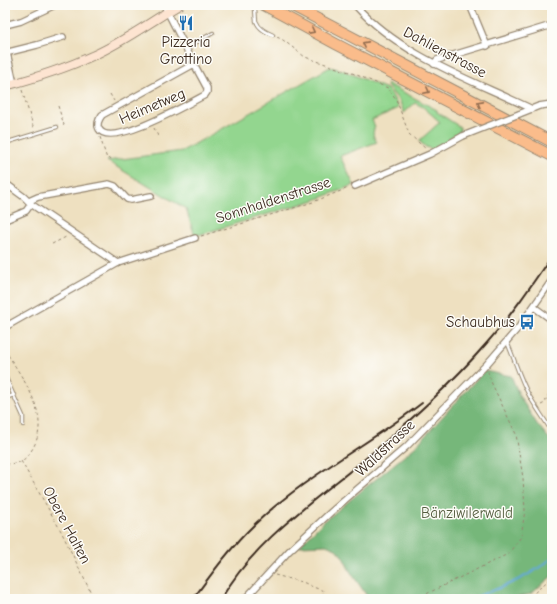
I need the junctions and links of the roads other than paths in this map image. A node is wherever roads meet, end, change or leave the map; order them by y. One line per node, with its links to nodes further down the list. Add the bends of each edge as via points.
1 (55, 5): 9 (street)
2 (179, 5): 8 (street)
3 (254, 5): 13 (lane, via 256,21 263,30)
4 (264, 5): 26 (highway, one-way to 26)
5 (291, 5): 25 (highway, one-way to 5)
6 (355, 5): 18 (street, Dahlienstrasse, via 384,32)
7 (470, 5): 14 (street)
8 (165, 9): 15 (street, Heimetweg); 19 (street, via 93,56 49,74)
9 (5, 25)
10 (552, 25): 14 (street)
11 (213, 33): 15 (lane)
12 (62, 36): 16 (street)
13 (273, 36)
14 (486, 46): 18 (street, via 437,60)
15 (186, 48): 17 (street, Heimetweg)
16 (6, 53): 19 (street)
17 (194, 64): 17 (street, Heimetweg, via 102,115 99,130 110,135 129,131 206,95 207,88)
18 (434, 64): 22 (street, Dahlienstrasse)
19 (14, 84): 20 (street)
20 (5, 86)
21 (552, 104): 22 (street, Sonnhaldenstrasse)
22 (532, 109): 28 (street, Sonnhaldenstrasse, bridge, via 463,136 430,154)
23 (58, 127): 24 (lane)
24 (7, 142)
25 (552, 142)
26 (552, 156)
27 (5, 183): 30 (street)
28 (354, 186)
29 (151, 196): 30 (street, via 127,199 115,186 109,184 38,197)
30 (30, 203): 31 (street, via 26,211); 33 (street)
31 (5, 220)
32 (195, 238): 33 (street)
33 (118, 263): 37 (street)
34 (552, 280): 35 (street)
35 (534, 308): 36 (street); 38 (street, Waldstrasse)
36 (552, 320)
37 (5, 326)
38 (506, 342): 43 (lane, via 530,397); 44 (street, Waldstrasse, via 407,446 289,551)
39 (5, 376): 40 (lane)
40 (14, 395): 41 (lane); 42 (lane)
41 (5, 398)
42 (24, 425)
43 (552, 432)
44 (245, 599)

